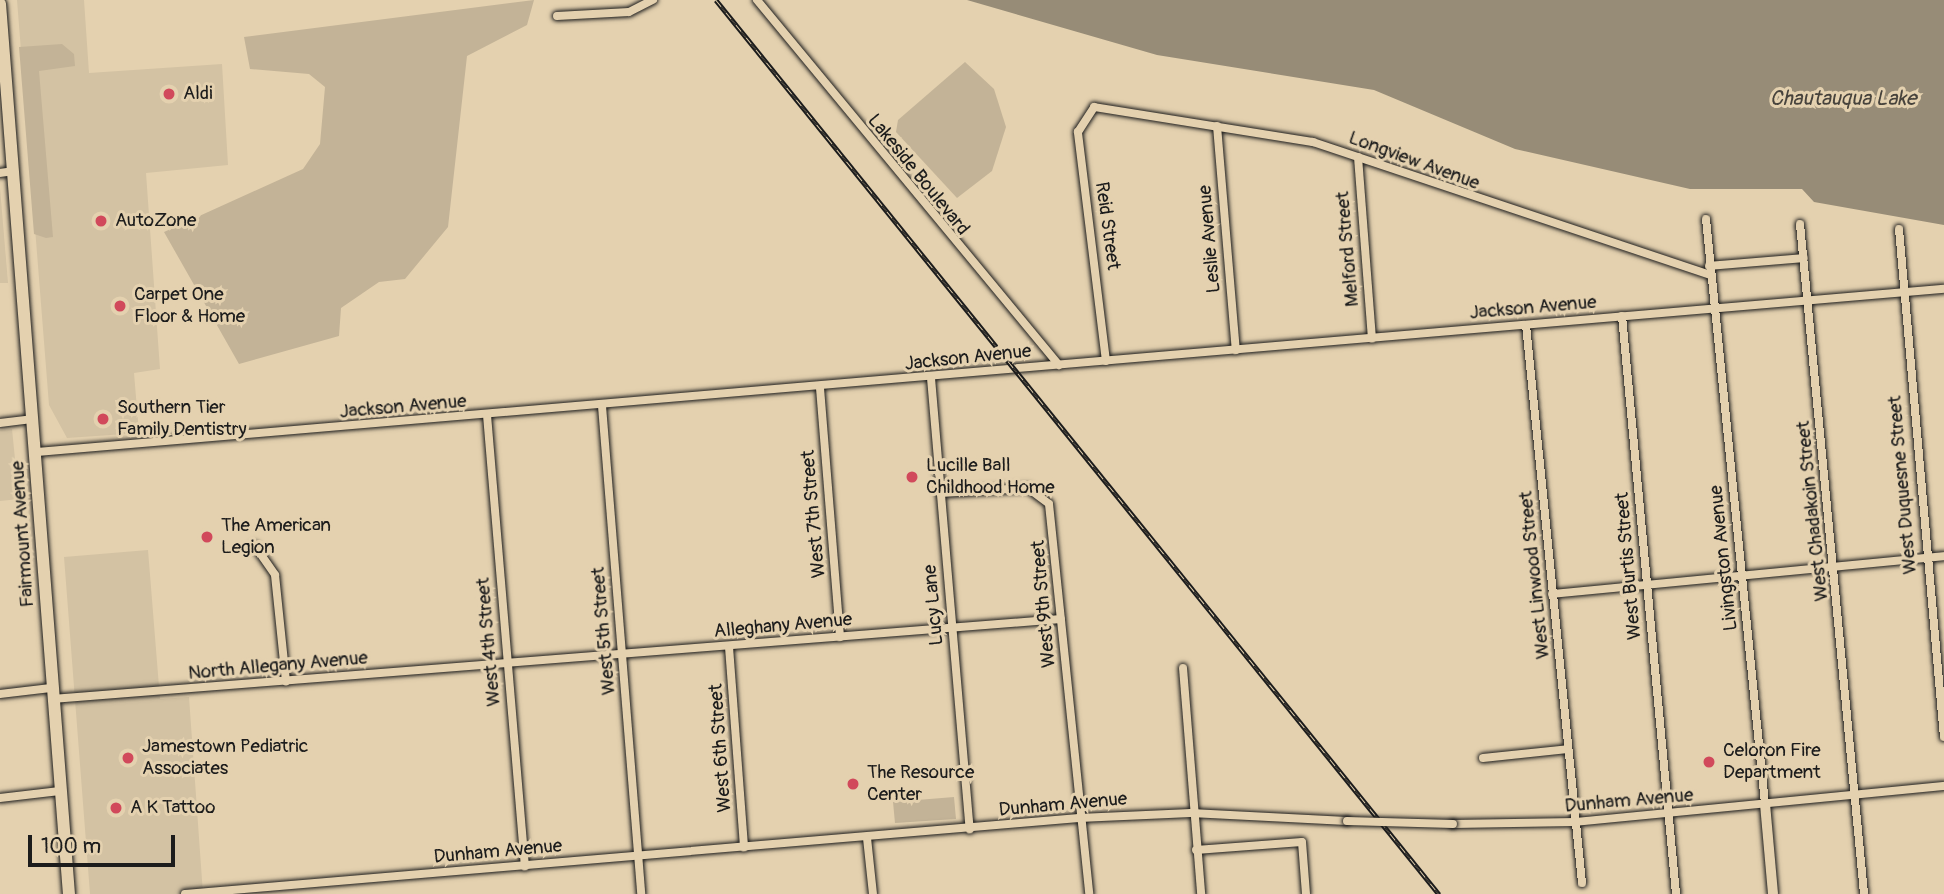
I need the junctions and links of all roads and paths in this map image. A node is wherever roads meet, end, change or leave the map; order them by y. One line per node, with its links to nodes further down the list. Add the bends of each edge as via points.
1 (653, 0): 4 (street, via 629,12)
2 (757, 0): 24 (street, Lakeside Boulevard)
3 (0, 4): 5 (main road, Fairmount Avenue)
4 (557, 16)
5 (1, 35): 9 (main road, Fairmount Avenue)
6 (1099, 107): 7 (street, Longview Avenue); 23 (street, Reid Street, via 1083,115 1078,132)
7 (1217, 126): 8 (street, Longview Avenue); 22 (street, Leslie Avenue)
8 (1358, 157): 14 (street, Longview Avenue); 21 (street, Melford Street)
9 (7, 172): 29 (main road, Fairmount Avenue)
10 (1706, 219): 14 (street, Livingston Avenue)
11 (1800, 224): 13 (street, West Chadakoin Street)
12 (1899, 229): 16 (street, West Duquesne Street)
13 (1804, 258): 14 (street); 17 (street, West Chadakoin Street)
14 (1710, 271): 18 (street, Livingston Avenue)
15 (1944, 289): 16 (street, Jackson Avenue)
16 (1902, 293): 17 (street, Jackson Avenue); 35 (street, West Duquesne Street)
17 (1808, 301): 18 (street, Jackson Avenue); 36 (street, West Chadakoin Street)
18 (1716, 309): 19 (street, Jackson Avenue); 37 (street, Livingston Avenue)
19 (1622, 316): 20 (street, Jackson Avenue); 38 (street, West Burtis Street)
20 (1526, 325): 21 (street, Jackson Avenue); 39 (street, West Linwood Street)
21 (1373, 338): 22 (street, Jackson Avenue)
22 (1236, 350): 23 (street, Jackson Avenue)
23 (1106, 361): 24 (street, Jackson Avenue)
24 (1059, 365): 25 (street, Jackson Avenue)
25 (930, 379): 26 (street, Jackson Avenue); 32 (street, Lucy Lane)
26 (820, 388): 27 (street, Jackson Avenue); 42 (street, West 7th Street)
27 (602, 406): 28 (street, Jackson Avenue); 44 (street, West 5th Street)
28 (486, 415): 31 (street, Jackson Avenue); 45 (street, West 4th Street)
29 (34, 419): 30 (street); 31 (main road, Fairmount Avenue)
30 (0, 423)
31 (37, 452): 49 (main road, Fairmount Avenue)
32 (940, 492): 40 (street, West 9th Street, via 1028,488 1043,494 1052,517); 41 (street, Lucy Lane)
33 (255, 547): 47 (street, via 275,575)
34 (1944, 556): 35 (street)
35 (1925, 558): 36 (street); 50 (street, West Duquesne Street)
36 (1835, 567): 37 (street); 55 (street, West Chadakoin Street)
37 (1743, 576): 38 (street); 57 (street, Livingston Avenue)
38 (1647, 586): 39 (street); 59 (street, West Burtis Street)
39 (1552, 594): 51 (street, West Linwood Street)
40 (1061, 619): 41 (street, Alleghany Avenue); 60 (street, West 9th Street)
41 (952, 629): 42 (street, Alleghany Avenue); 62 (street, Lucy Lane)
42 (840, 637): 43 (street, Alleghany Avenue)
43 (729, 647): 44 (street, Alleghany Avenue); 64 (street, West 6th Street)
44 (621, 655): 45 (street, Alleghany Avenue); 66 (street, West 5th Street)
45 (507, 664): 47 (street, North Allegany Avenue); 67 (street, West 4th Street)
46 (1183, 668): 58 (street)
47 (286, 681): 49 (street, North Allegany Avenue)
48 (0, 694): 49 (street, North Allegany Avenue)
49 (52, 694): 54 (main road, Fairmount Avenue)
50 (1944, 737)
51 (1568, 749): 52 (street); 61 (street, West Linwood Street)
52 (1483, 758)
53 (1944, 786): 55 (street, Dunham Avenue)
54 (60, 792): 56 (street); 69 (main road, Fairmount Avenue)
55 (1856, 796): 57 (street, Dunham Avenue); 78 (street, West Chadakoin Street)
56 (0, 798)
57 (1765, 804): 59 (street, Dunham Avenue); 77 (street, Livingston Avenue)
58 (1191, 813): 60 (street, Dunham Avenue); 61 (street, Dunham Avenue, bridge, via 1453,824); 65 (street)
59 (1668, 813): 61 (street, Dunham Avenue); 76 (street, West Burtis Street)
60 (1079, 818): 62 (street, Dunham Avenue); 73 (street, West 9th Street)
61 (1575, 822): 68 (street, West Linwood Street)
62 (970, 829): 63 (street, Dunham Avenue)
63 (867, 838): 64 (street, Dunham Avenue); 72 (street)
64 (744, 847): 66 (street, Dunham Avenue)
65 (1196, 850): 74 (street); 75 (street, via 1303,842)
66 (638, 854): 67 (street, Dunham Avenue); 71 (street, West 5th Street)
67 (525, 866): 70 (street, Dunham Avenue)
68 (1581, 883)
69 (69, 894)
70 (185, 894)
71 (641, 894)
72 (873, 894)
73 (1089, 894)
74 (1201, 894)
75 (1306, 894)
76 (1676, 894)
77 (1773, 894)
78 (1864, 894)

